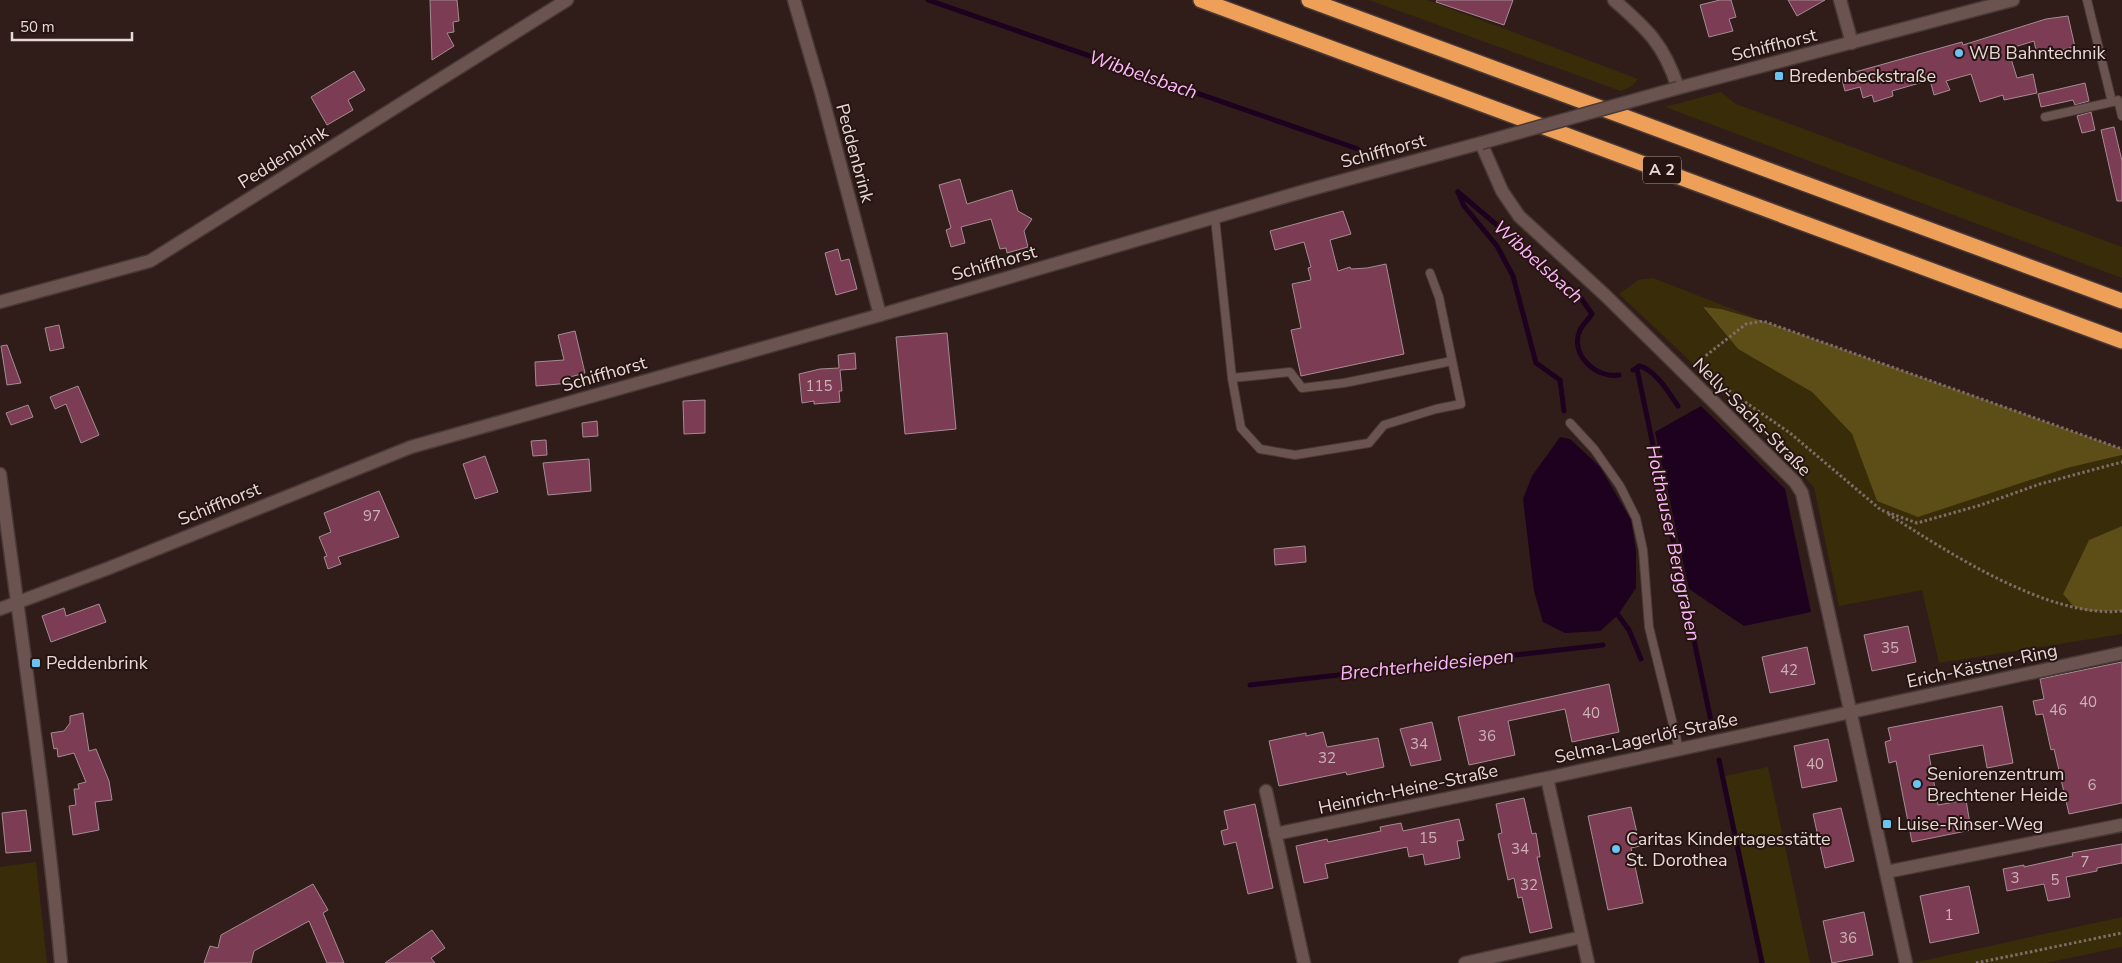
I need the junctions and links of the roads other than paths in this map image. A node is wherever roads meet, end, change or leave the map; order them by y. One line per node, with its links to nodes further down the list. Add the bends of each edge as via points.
1 (566, 0): 19 (street, Peddenbrink, via 150,261)
2 (794, 0): 20 (street, Peddenbrink)
3 (1201, 0): 21 (highway, A 2)
4 (1308, 0): 18 (highway, A 2)
5 (1614, 0): 11 (street, via 1648,30 1662,50)
6 (1840, 0): 10 (street)
7 (2013, 0): 9 (street, Schiffhorst)
8 (2087, 0): 12 (lane)
9 (1991, 3): 10 (street, Schiffhorst)
10 (1852, 43): 11 (street, Schiffhorst, via 1693,84)
11 (1677, 84): 15 (street, Schiffhorst, bridge)
12 (2112, 102): 13 (lane, via 2118,100); 14 (lane)
13 (2122, 116)
14 (2045, 117)
15 (1481, 143): 16 (street, Schiffhorst); 29 (street, Nelly-Sachs-Straße, via 1502,191 1519,216 1592,282 1795,482 1802,493)
16 (1215, 218): 20 (street, Schiffhorst); 23 (lane)
17 (1430, 273): 22 (lane, via 1439,297)
18 (2122, 301)
19 (0, 302)
20 (880, 315): 26 (street, Schiffhorst, via 410,447)
21 (2122, 341)
22 (1452, 360): 23 (lane, via 1344,383 1302,388 1290,372); 23 (lane, via 1461,404 1384,425 1369,443 1295,455 1260,449 1241,428)
23 (1232, 378)
24 (1570, 423): 30 (lane, via 1594,449 1620,486 1636,518 1643,550 1649,627)
25 (0, 474): 26 (street)
26 (16, 604): 27 (street, Schiffhorst); 37 (street)
27 (0, 609)
28 (2122, 653): 29 (street, Erich-Kästner-Ring)
29 (1850, 712): 30 (street, Selma-Lagerlöf-Straße); 35 (street, Nelly-Sachs-Straße)
30 (1679, 749): 31 (street, Selma-Lagerlöf-Straße)
31 (1547, 778): 34 (street, Heinrich-Heine-Straße); 36 (street, Selma-Lagerlöf-Straße)
32 (1266, 791): 34 (street)
33 (2122, 825): 35 (street)
34 (1275, 834): 38 (street)
35 (1886, 872): 41 (street, Nelly-Sachs-Straße)
36 (1582, 937): 39 (street); 40 (street, Selma-Lagerlöf-Straße)
37 (62, 963)
38 (1304, 963)
39 (1465, 963)
40 (1588, 963)
41 (1906, 963)

